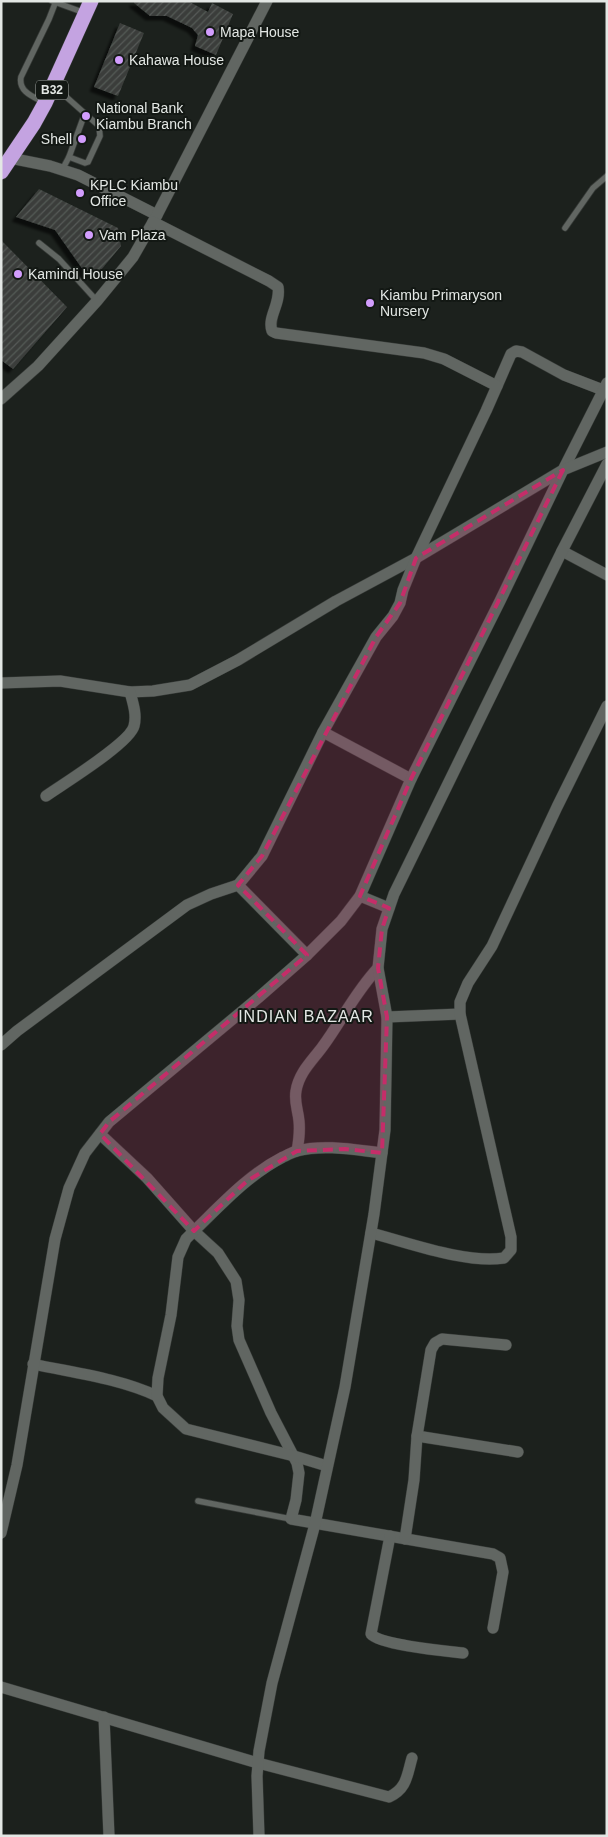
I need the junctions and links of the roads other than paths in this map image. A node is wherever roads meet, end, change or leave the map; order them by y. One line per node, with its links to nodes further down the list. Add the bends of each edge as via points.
1 (267, 1): 12 (street)
2 (54, 2): 3 (lane); 5 (lane, via 20,82 24,91)
3 (88, 7): 4 (highway, B32)
4 (54, 86): 5 (highway, B32); 6 (lane)
5 (45, 103): 8 (highway, B32)
6 (85, 113): 7 (lane); 7 (lane, via 99,126 100,136 88,162)
7 (69, 157): 9 (lane)
8 (10, 158): 9 (street); 10 (highway, B32)
9 (62, 170): 12 (street, via 78,175)
10 (1, 172)
11 (607, 176): 13 (lane, via 594,188)
12 (155, 219): 15 (street, via 133,257); 16 (street, via 278,287 279,299 270,325 276,333 424,353 444,359)
13 (565, 228)
14 (39, 243): 15 (lane)
15 (97, 301): 18 (street, via 38,366)
16 (497, 386): 17 (street, via 509,357 516,351 564,374); 23 (street)
17 (605, 386): 21 (street)
18 (1, 399)
19 (607, 452): 21 (street)
20 (607, 464): 22 (street)
21 (563, 470): 23 (street); 29 (street)
22 (562, 552): 24 (street); 33 (street)
23 (416, 558): 26 (street, via 190,686); 28 (street, via 400,603 376,637)
24 (607, 575)
25 (1, 683): 26 (street, via 60,681)
26 (130, 692): 30 (street, via 134,726 130,734)
27 (607, 706): 36 (street, via 556,806 492,946 468,983 460,1002)
28 (323, 732): 29 (street); 31 (street, via 262,856)
29 (411, 779): 32 (street)
30 (46, 796)
31 (238, 885): 34 (street); 38 (street, via 187,906)
32 (360, 896): 33 (street); 34 (street, via 341,922)
33 (389, 908): 35 (street, via 382,929)
34 (307, 955): 39 (street, via 110,1122)
35 (378, 968): 37 (street); 40 (street, via 363,984 302,1072 294,1104 299,1118)
36 (460, 1014): 37 (street); 43 (street, via 512,1250 504,1258 463,1257)
37 (386, 1017): 41 (street)
38 (1, 1045)
39 (100, 1134): 42 (street, via 147,1178); 45 (street, via 85,1153 69,1188 55,1239)
40 (297, 1151): 41 (street, via 345,1149); 42 (street, via 247,1180)
41 (382, 1153): 43 (street)
42 (194, 1231): 46 (street, via 186,1239 178,1257); 49 (street, via 218,1253 236,1281 239,1340)
43 (371, 1233): 50 (street)
44 (506, 1345): 47 (street, via 455,1339 435,1343 428,1365)
45 (32, 1364): 46 (street, via 123,1383); 54 (street, via 17,1465)
46 (157, 1396): 49 (street, via 163,1408 186,1429)
47 (417, 1436): 48 (street); 56 (street)
48 (518, 1452)
49 (294, 1456): 50 (street); 52 (street, via 299,1473)
50 (327, 1466): 53 (street)
51 (198, 1501): 52 (lane)
52 (291, 1519): 53 (street)
53 (315, 1524): 55 (street); 62 (street, via 272,1683)
54 (1, 1533)
55 (390, 1536): 56 (street); 58 (street, via 371,1634 374,1638 396,1643)
56 (405, 1539): 57 (street, via 493,1554 500,1558 503,1572)
57 (493, 1628)
58 (463, 1654)
59 (1, 1687): 60 (street)
60 (104, 1717): 62 (street); 63 (street)
61 (412, 1758): 62 (street, via 405,1784 389,1797)
62 (258, 1762): 64 (street)
63 (109, 1836)
64 (259, 1836)

